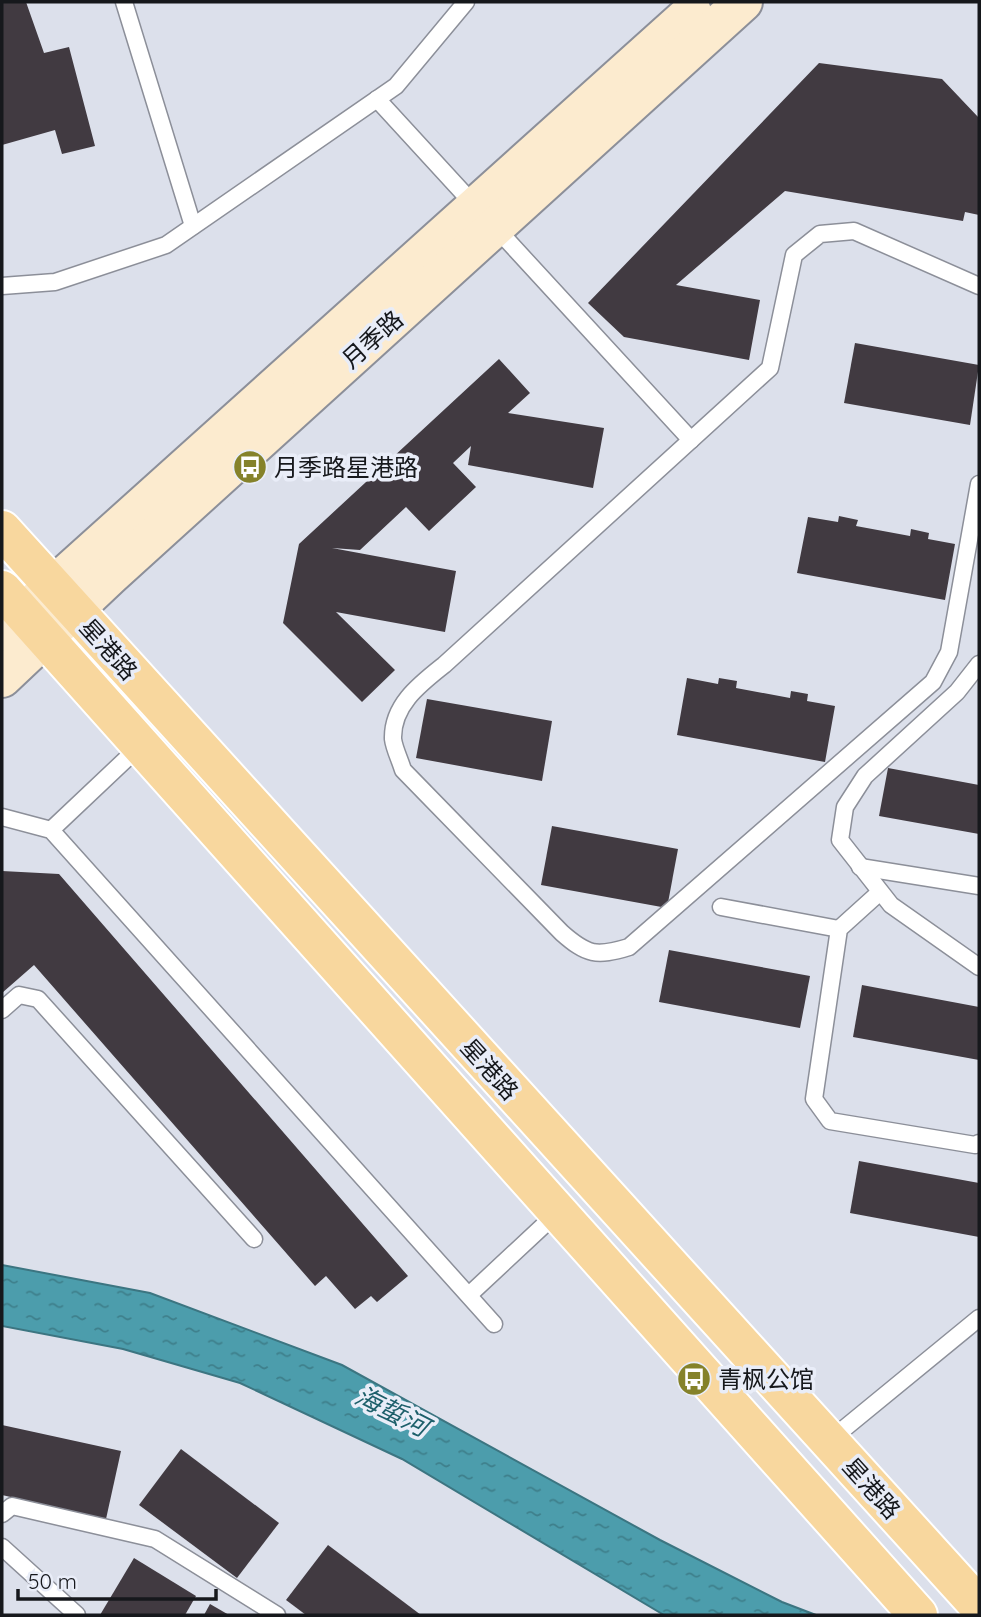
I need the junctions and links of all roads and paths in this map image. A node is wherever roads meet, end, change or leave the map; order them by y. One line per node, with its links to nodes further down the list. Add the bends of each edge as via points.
1 (124, 2): 7 (lane)
2 (466, 2): 5 (lane, via 396,86)
3 (704, 2): 6 (street, 月季路)
4 (743, 2): 6 (street, 月季路)
5 (377, 99): 6 (lane); 7 (lane)
6 (486, 217): 10 (lane); 13 (street, 月季路)
7 (193, 226): 8 (lane, via 166,245 55,282)
8 (2, 286)
9 (979, 286): 10 (lane, via 854,231 820,234 794,255 770,368)
10 (691, 440): 11 (lane, via 412,691 396,717 393,739 403,770 562,933 582,950 605,955 629,947 933,682 949,652)
11 (979, 484)
12 (2, 530): 13 (main road, 星港路)
13 (63, 598): 14 (street, 月季路); 33 (main road, 星港路)
14 (18, 618): 16 (street, 月季路); 17 (main road, 星港路)
15 (979, 664): 20 (lane, via 957,692 865,776 845,807 840,840)
16 (2, 678)
17 (141, 745): 19 (lane); 28 (main road, 星港路)
18 (2, 817): 19 (lane)
19 (51, 830): 30 (lane)
20 (860, 867): 21 (lane); 22 (lane)
21 (979, 886)
22 (880, 892): 24 (lane); 25 (lane, via 891,905)
23 (720, 907): 24 (lane)
24 (838, 929): 27 (lane, via 814,1098 830,1121)
25 (979, 967)
26 (2, 1010): 29 (lane, via 19,995 38,999)
27 (979, 1143)
28 (558, 1212): 30 (lane); 39 (main road, 星港路)
29 (254, 1239)
30 (468, 1295): 32 (lane)
31 (979, 1318): 33 (lane)
32 (494, 1324)
33 (829, 1441): 36 (main road, 星港路)
34 (2, 1514): 38 (lane, via 12,1506 155,1539)
35 (2, 1547): 37 (lane)
36 (979, 1606)
37 (77, 1615)
38 (277, 1615)
39 (918, 1615)

